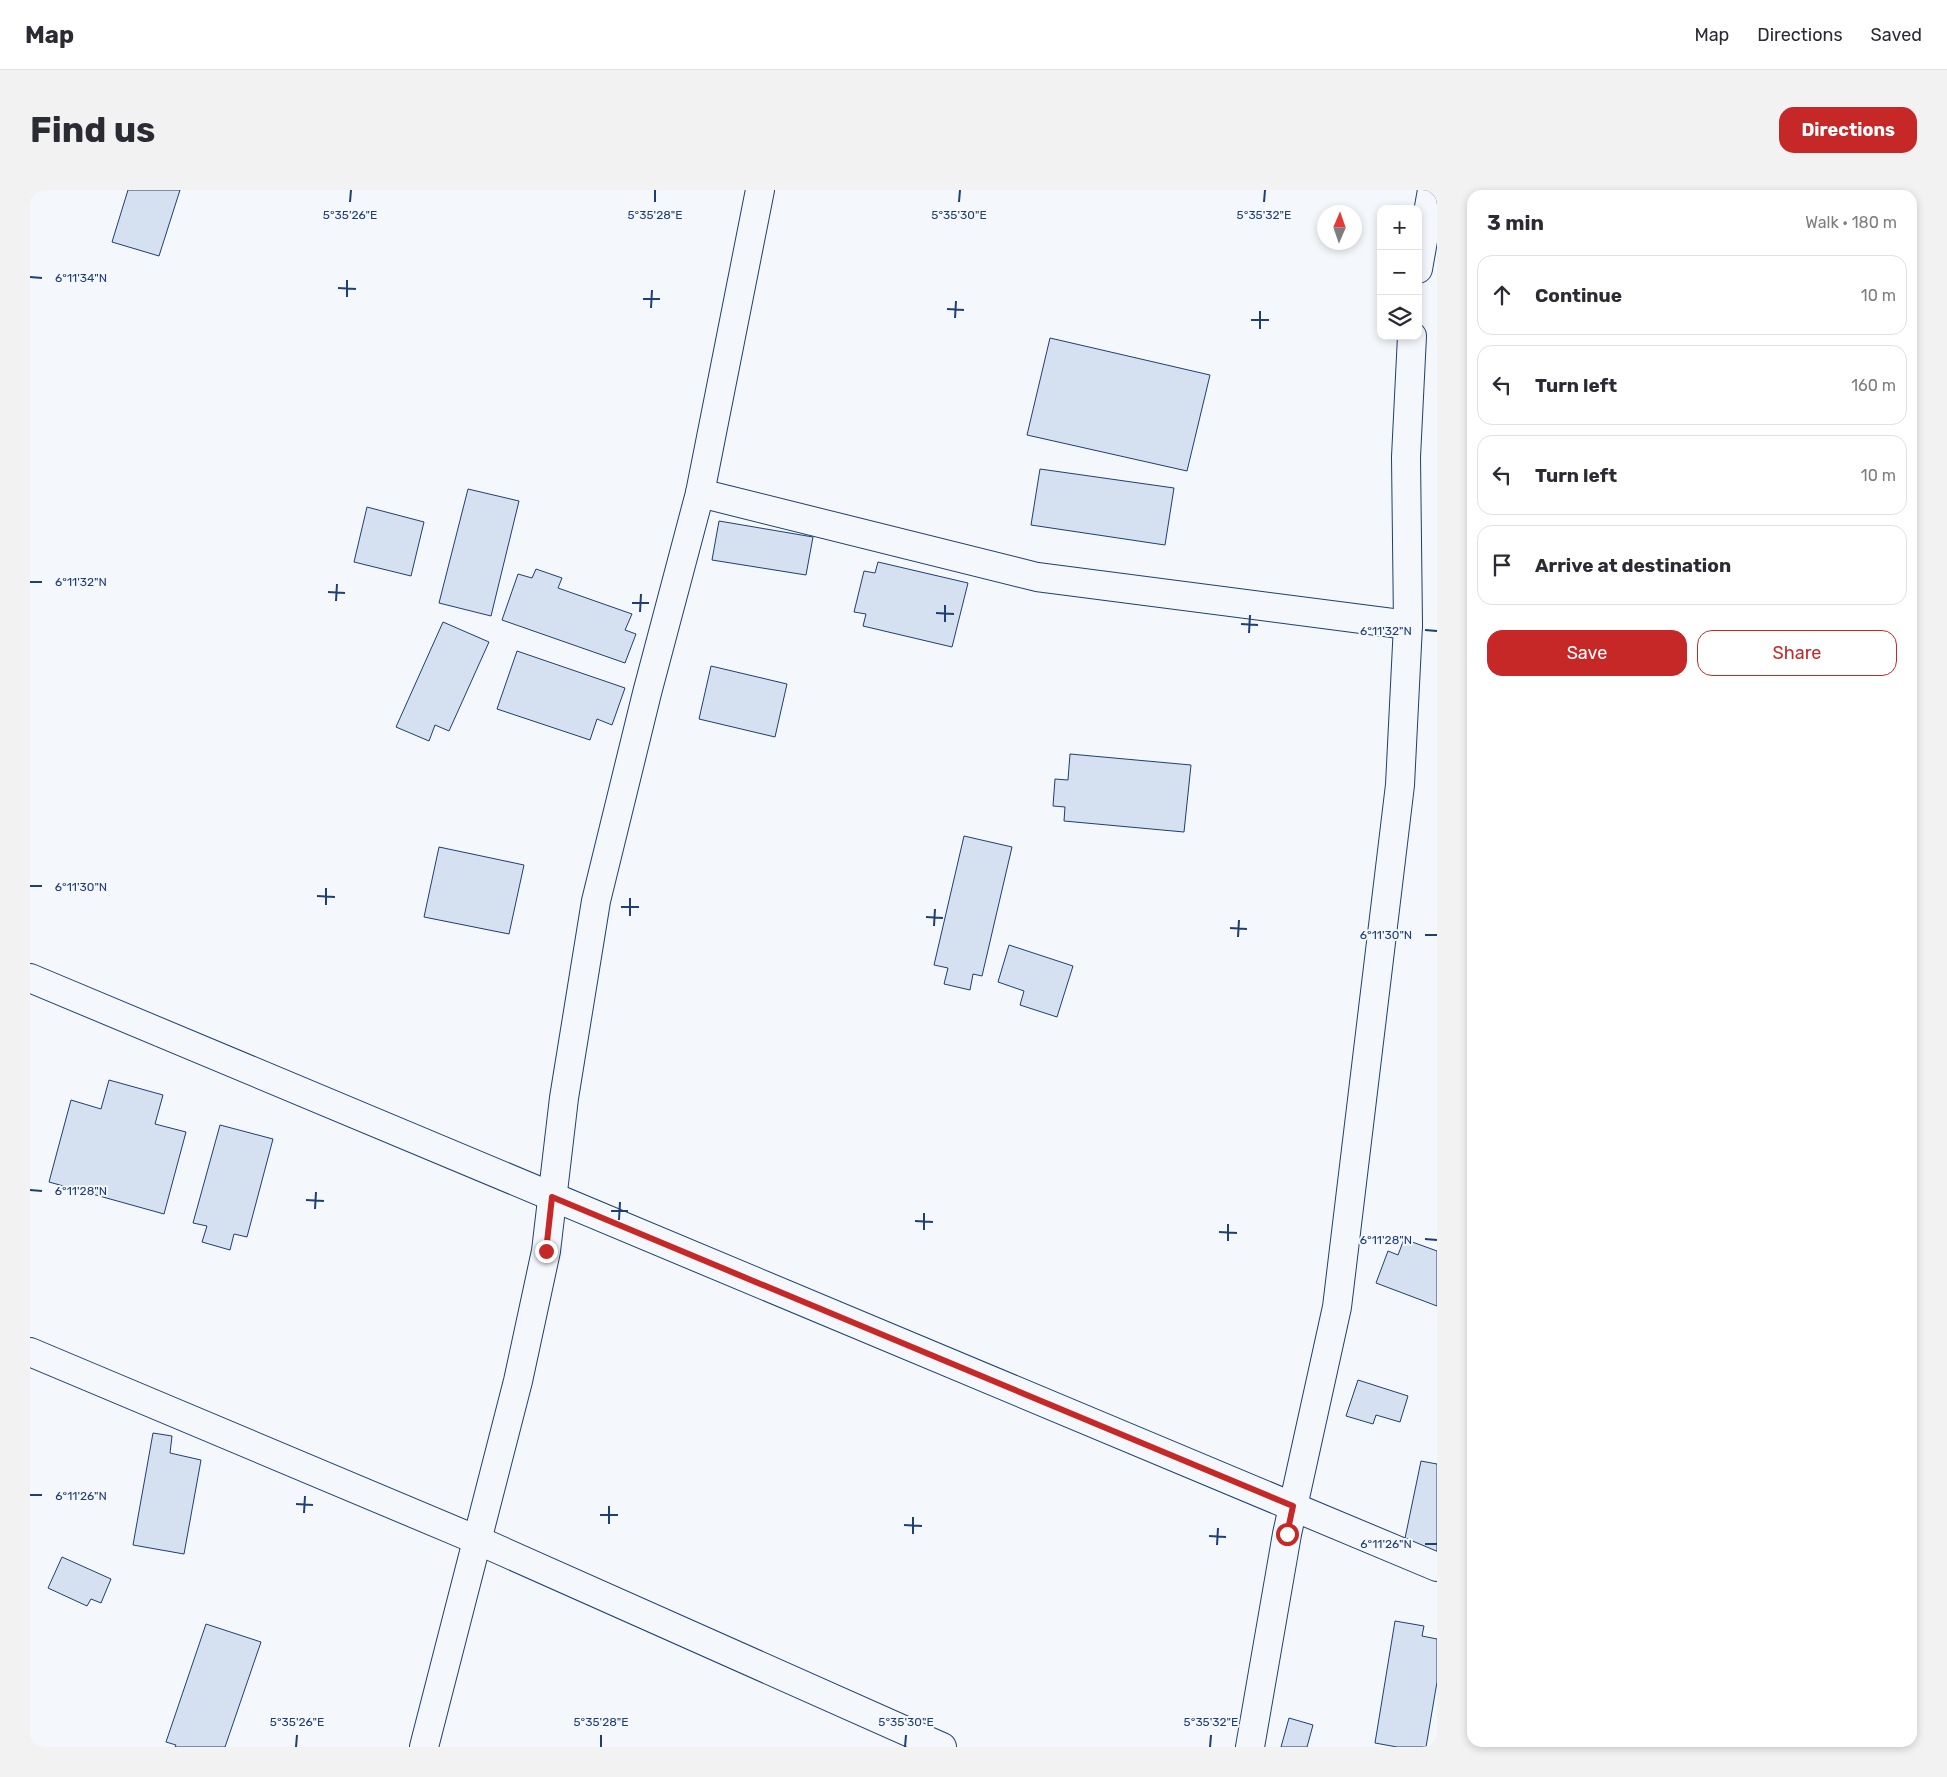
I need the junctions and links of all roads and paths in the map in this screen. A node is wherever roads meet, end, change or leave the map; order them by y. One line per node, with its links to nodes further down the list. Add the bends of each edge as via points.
1 (760, 190): 5 (street)
2 (1432, 190): 3 (street)
3 (1421, 250)
4 (1412, 340): 6 (street, via 1406,457)
5 (700, 493): 6 (street, via 1037,578); 8 (street, via 596,901 564,1098)
6 (1408, 625): 10 (street, via 1400,785 1337,1307)
7 (30, 978): 8 (street)
8 (552, 1197): 10 (street); 11 (street, via 546,1251 518,1381)
9 (30, 1352): 11 (street)
10 (1293, 1506): 12 (street); 15 (street)
11 (477, 1540): 13 (street); 14 (street)
12 (1437, 1567)
13 (424, 1747)
14 (942, 1747)
15 (1250, 1747)

